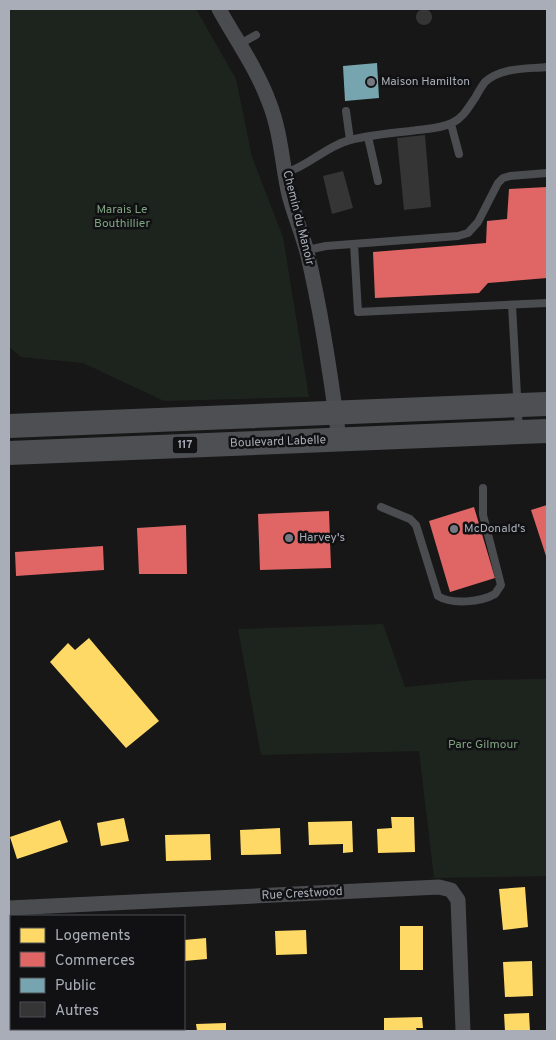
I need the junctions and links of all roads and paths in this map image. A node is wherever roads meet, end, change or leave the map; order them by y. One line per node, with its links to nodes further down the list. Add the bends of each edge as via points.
1 (219, 9): 3 (street, Chemin du Manoir)
2 (256, 35): 3 (lane)
3 (240, 44): 10 (street, Chemin du Manoir, via 270,103)
4 (547, 68): 6 (lane, via 495,75 484,83 464,114)
5 (346, 111): 8 (lane)
6 (451, 124): 7 (lane); 9 (lane)
7 (368, 137): 8 (lane); 12 (lane)
8 (350, 140): 10 (lane)
9 (459, 154)
10 (285, 173): 14 (street, Chemin du Manoir)
11 (547, 173): 13 (lane, via 503,178 478,222 468,233)
12 (378, 181)
13 (354, 244): 14 (lane); 16 (lane, via 358,312)
14 (306, 250): 19 (street, Chemin du Manoir, via 333,390)
15 (547, 303): 16 (lane)
16 (512, 305): 18 (lane)
17 (547, 404): 18 (main road, Boulevard Labelle / 117)
18 (518, 406): 19 (main road, Boulevard Labelle / 117); 22 (lane)
19 (352, 425): 20 (main road, Boulevard Labelle / 117); 22 (main road, Boulevard Labelle / 117); 23 (main road, Boulevard Labelle / 117)
20 (9, 426)
21 (547, 431): 22 (main road, Boulevard Labelle / 117)
22 (519, 432)
23 (9, 453)
24 (483, 488): 25 (lane, via 482,515 501,585 495,594 479,599 453,601 440,598 416,525 410,519)
25 (381, 508)
26 (9, 908): 27 (street, Rue Crestwood, via 439,887 450,890 458,900)
27 (463, 1031)

